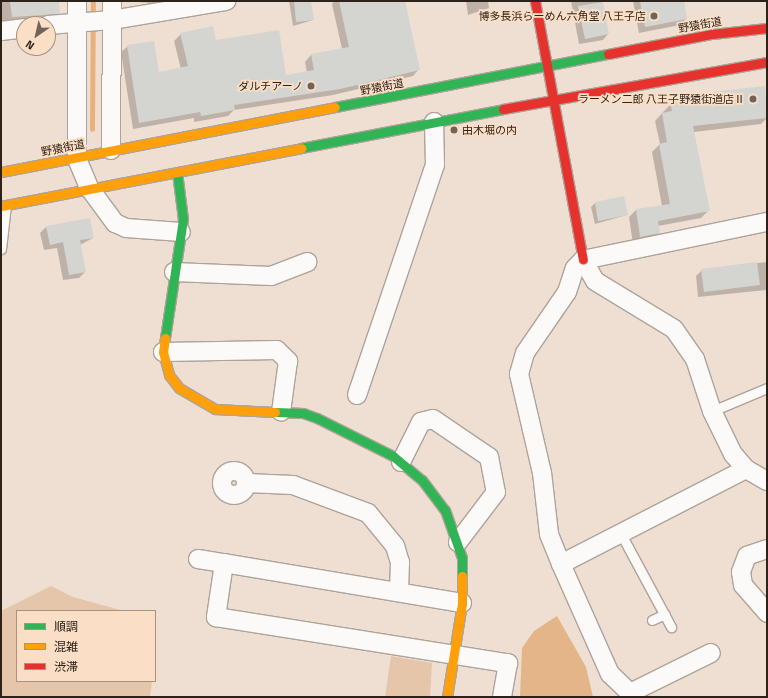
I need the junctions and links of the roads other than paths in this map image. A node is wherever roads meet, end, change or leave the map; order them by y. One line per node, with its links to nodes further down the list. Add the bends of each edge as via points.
1 (77, 1): 6 (street)
2 (112, 1): 5 (street)
3 (226, 1): 5 (street)
4 (534, 1): 12 (main road)
5 (112, 20): 6 (street); 15 (street)
6 (77, 21): 7 (street); 16 (street)
7 (56, 24)
8 (767, 28): 12 (main road, 野猿街道, via 712,34)
9 (16, 29): 10 (street)
10 (1, 31)
11 (767, 62): 13 (main road)
12 (547, 66): 13 (main road); 15 (main road, 野猿街道)
13 (553, 99): 14 (main road); 24 (main road)
14 (434, 122): 18 (main road); 29 (street, via 435,164)
15 (110, 150): 16 (main road, 野猿街道)
16 (77, 159): 17 (main road, 野猿街道); 19 (street)
17 (1, 172)
18 (177, 172): 19 (main road); 22 (main road, via 182,198)
19 (90, 189): 20 (main road); 22 (street, via 115,223 126,228)
20 (3, 206): 23 (lane)
21 (767, 222): 24 (street)
22 (181, 232): 26 (main road)
23 (1, 249)
24 (583, 260): 30 (street, via 595,280 674,329 695,359); 41 (street, via 575,268 567,292 525,353 519,374 542,473 549,534)
25 (307, 262): 26 (street, via 271,276)
26 (174, 272): 27 (main road)
27 (163, 352): 31 (main road, via 174,383 206,406 225,411); 31 (street, via 277,350 288,361)
28 (767, 388): 30 (lane)
29 (357, 395)
30 (712, 411): 33 (street, via 733,454)
31 (281, 412): 32 (main road, via 317,418)
32 (401, 462): 37 (main road, via 438,500); 37 (street, via 421,422 433,419 489,457 496,492)
33 (746, 469): 34 (street); 36 (street)
34 (767, 482)
35 (246, 483): 42 (street, via 293,485 368,513 395,546 400,562)
36 (621, 534): 41 (street); 45 (lane)
37 (458, 542): 43 (main road, via 464,581)
38 (767, 549): 44 (street, via 747,556 741,572 743,585)
39 (198, 560): 40 (street)
40 (224, 563): 42 (street); 49 (street, via 216,617)
41 (561, 564): 50 (street, via 610,674)
42 (399, 591): 43 (street)
43 (462, 603): 49 (main road)
44 (767, 613)
45 (665, 614): 46 (lane); 47 (lane)
46 (652, 620)
47 (670, 627)
48 (711, 653): 50 (street)
49 (454, 655): 51 (main road); 52 (street, via 508,663)
50 (632, 695)
51 (447, 697)
52 (502, 697)

